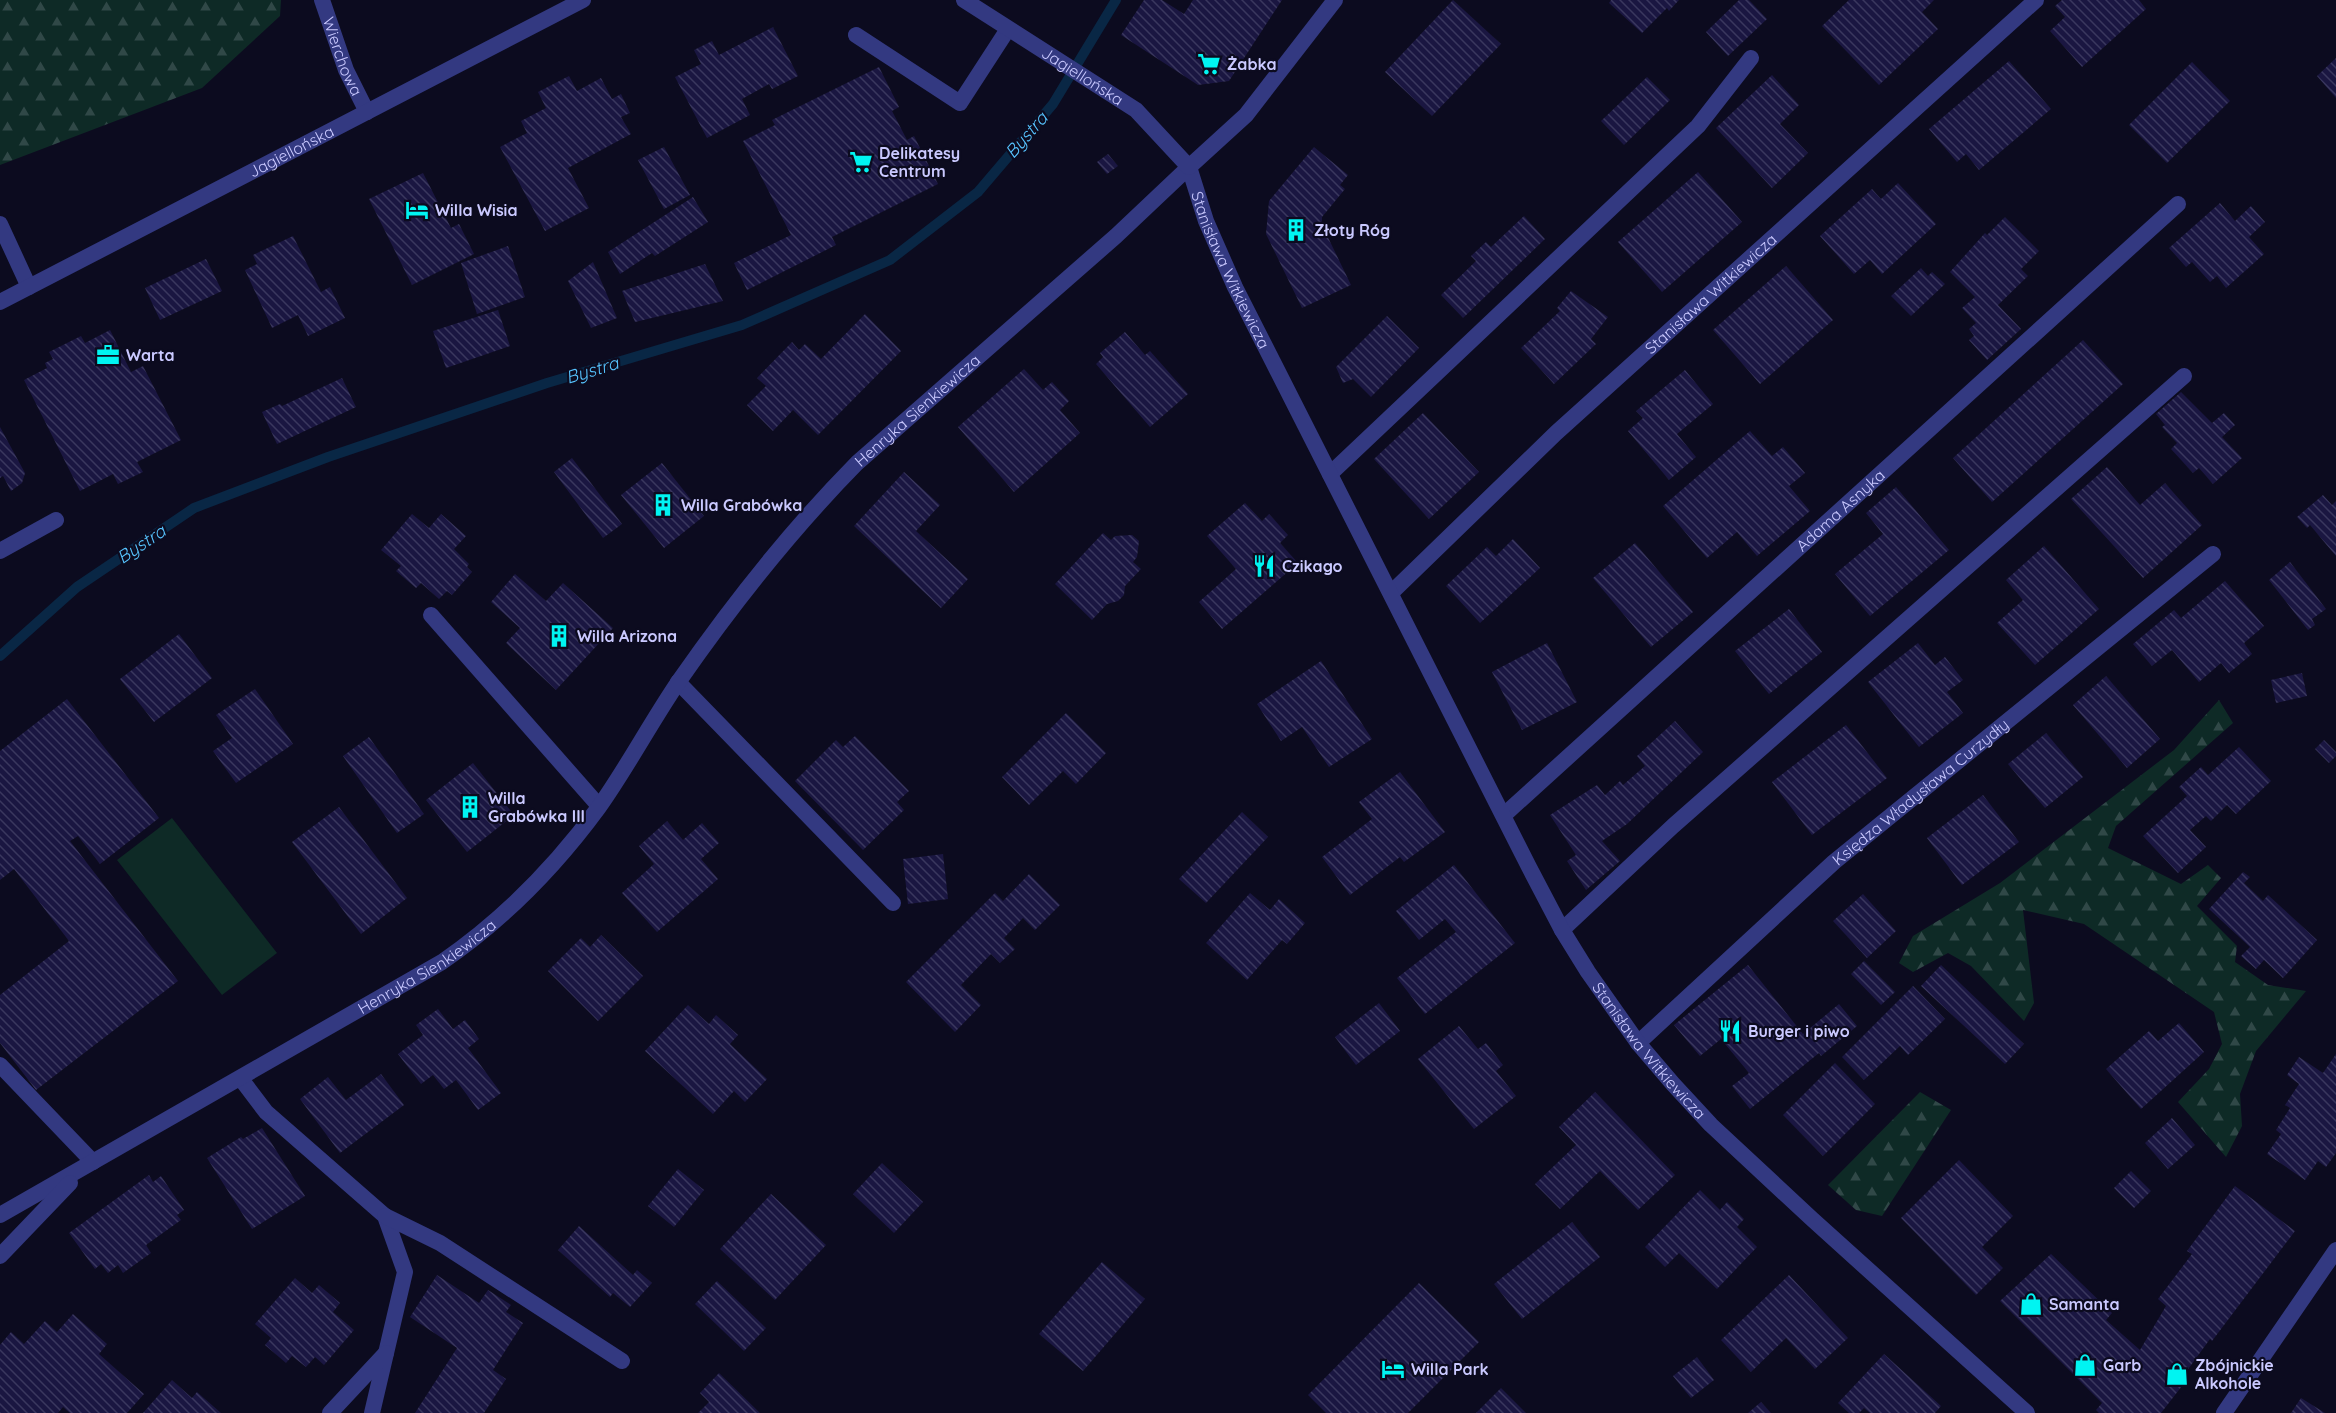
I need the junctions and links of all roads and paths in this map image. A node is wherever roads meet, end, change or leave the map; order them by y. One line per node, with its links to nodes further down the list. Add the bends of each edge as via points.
1 (322, 0): 9 (street, Wierchowa, via 346,70)
2 (583, 0): 9 (street, Jagiellońska)
3 (964, 0): 6 (street, Jagiellońska)
4 (1335, 0): 10 (street, Henryka Sienkiewicza, via 1246,115)
5 (2036, 0): 20 (street, Stanisława Witkiewicza, via 1556,433)
6 (1008, 29): 7 (street, via 960,103); 10 (street, Jagiellońska, via 1137,110)
7 (856, 34)
8 (1751, 58): 16 (street, via 1698,126)
9 (367, 112): 13 (street, Jagiellońska)
10 (1189, 167): 16 (street, Stanisława Witkiewicza, via 1206,221 1235,287); 22 (street, Henryka Sienkiewicza, via 1116,236 856,463 789,535)
11 (2178, 204): 24 (street, Adama Asnyka)
12 (0, 224): 13 (street)
13 (29, 287): 14 (street, Jagiellońska)
14 (0, 302)
15 (2184, 376): 26 (street, via 1682,818)
16 (1330, 474): 20 (street, Stanisława Witkiewicza)
17 (56, 520): 18 (street)
18 (0, 550)
19 (2213, 554): 27 (street, Księdza Władysława Curzydły, via 1834,862)
20 (1391, 593): 24 (street, Stanisława Witkiewicza)
21 (431, 615): 23 (street)
22 (678, 682): 23 (street, Henryka Sienkiewicza); 25 (street)
23 (599, 806): 29 (street, Henryka Sienkiewicza, via 555,863 476,938 442,963)
24 (1504, 815): 26 (street, Stanisława Witkiewicza)
25 (893, 903)
26 (1562, 930): 27 (street, Stanisława Witkiewicza)
27 (1638, 1043): 39 (street, Stanisława Witkiewicza, via 1711,1125)
28 (0, 1065): 30 (street)
29 (241, 1079): 30 (street, Henryka Sienkiewicza); 32 (street, via 266,1112)
30 (93, 1162): 31 (street, Henryka Sienkiewicza); 34 (street, Henryka Sienkiewicza)
31 (0, 1215)
32 (385, 1216): 35 (street, via 405,1272); 36 (street, via 440,1243)
33 (2336, 1250): 40 (street)
34 (0, 1256)
35 (387, 1353): 37 (street); 38 (street)
36 (622, 1361)
37 (330, 1413)
38 (372, 1413)
39 (2028, 1413)
40 (2224, 1413)

